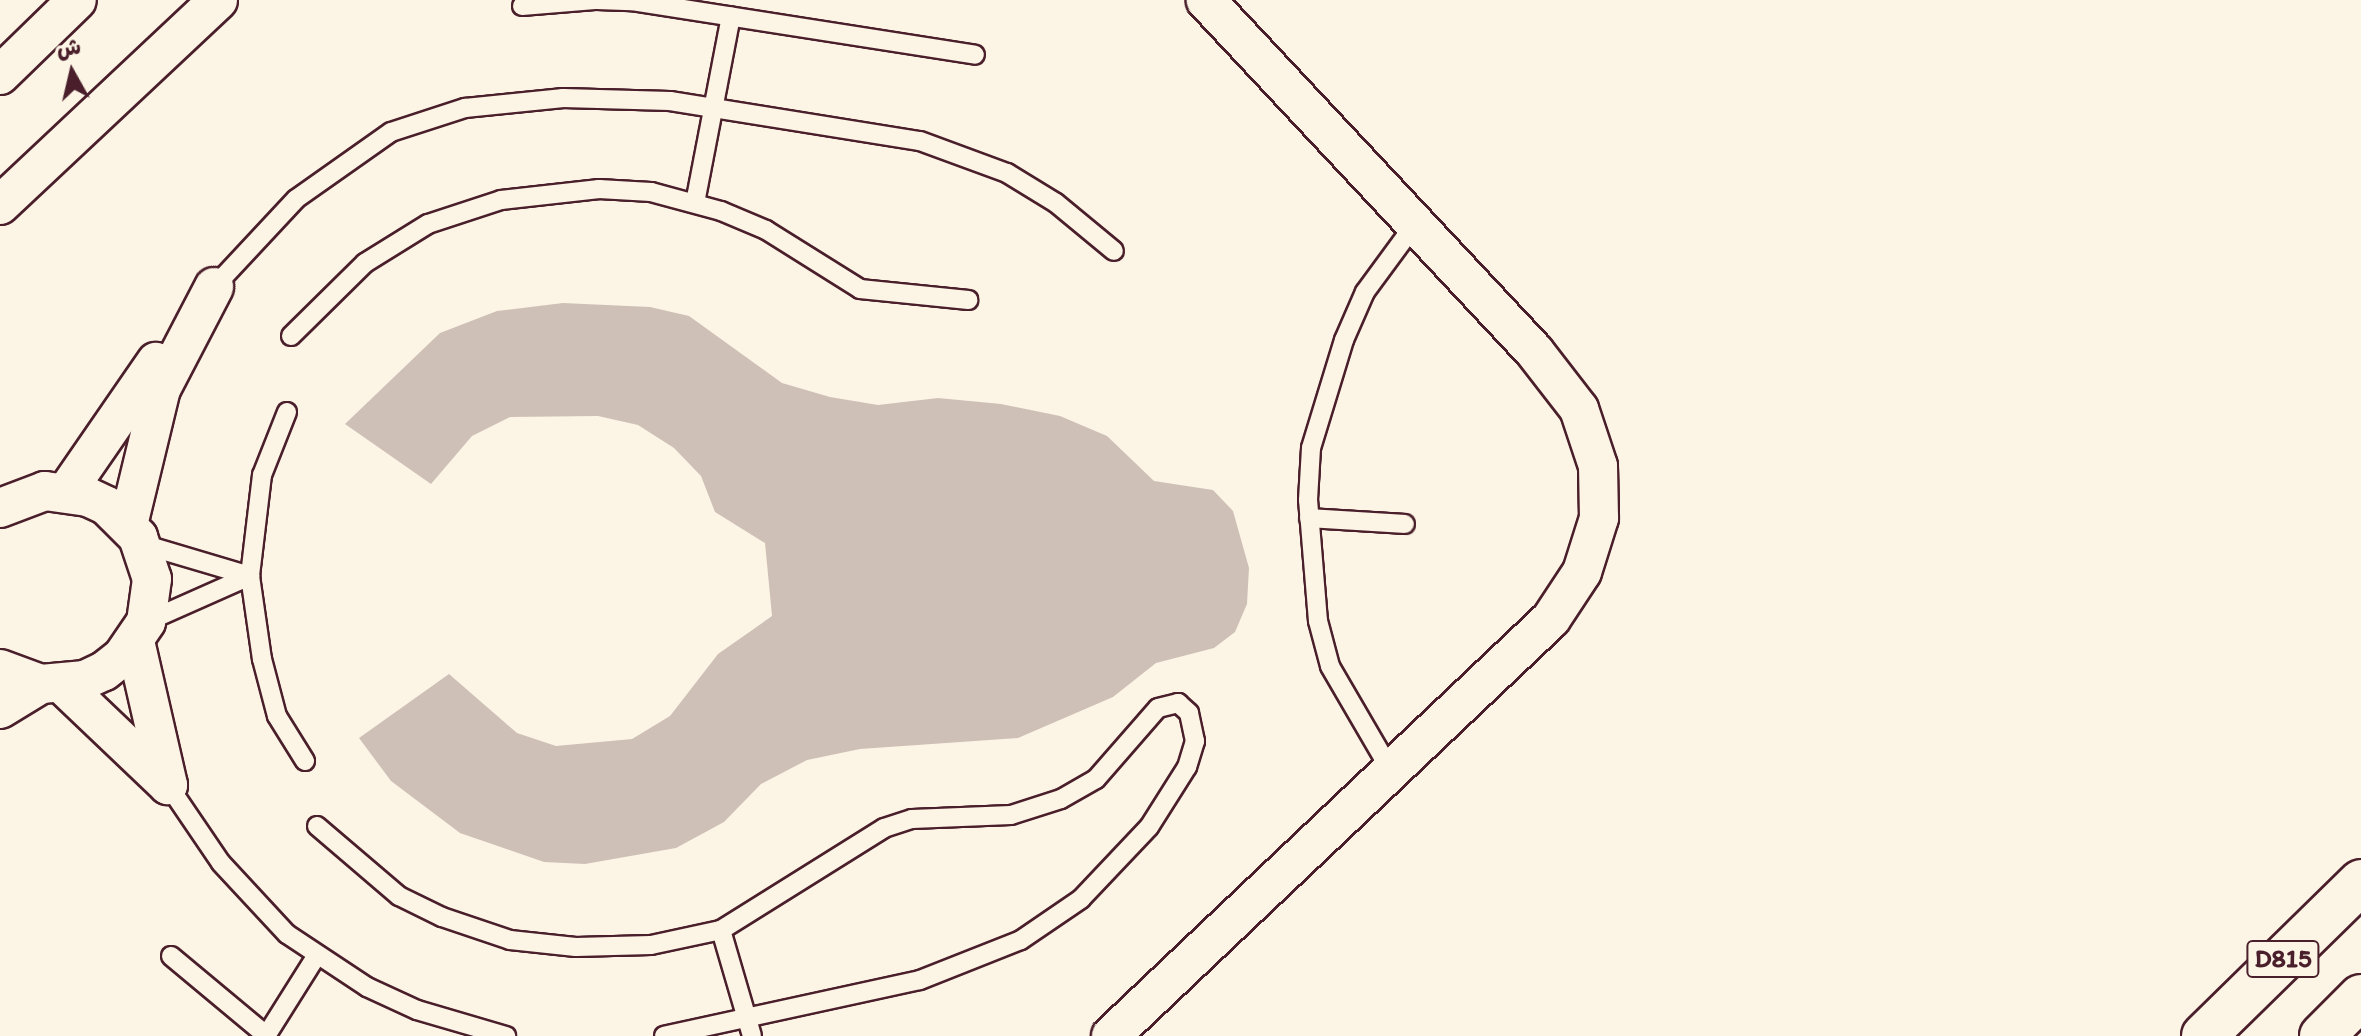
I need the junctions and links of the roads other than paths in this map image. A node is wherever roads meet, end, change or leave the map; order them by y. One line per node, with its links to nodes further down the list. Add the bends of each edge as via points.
1 (77, 0): 8 (street)
2 (218, 0): 11 (street)
3 (596, 0): 5 (lane); 6 (lane)
4 (1206, 0): 12 (street)
5 (522, 6)
6 (731, 16): 7 (lane); 9 (lane)
7 (975, 55)
8 (0, 75)
9 (713, 107): 10 (lane); 13 (lane, via 820,122 961,153 1056,203); 14 (lane, via 630,98 563,98 465,108 420,120 369,145 296,199)
10 (695, 203): 15 (lane, via 766,230 860,289); 16 (lane, via 651,192 599,189 462,210 392,243 327,296)
11 (0, 205)
12 (1415, 224): 21 (lane, via 1365,292 1325,390 1311,448); 30 (street, via 1535,352 1579,409 1598,466 1599,518 1582,572 1551,619)
13 (1114, 251)
14 (214, 287): 19 (street); 23 (street, via 161,389)
15 (968, 300)
16 (291, 336)
17 (287, 412): 24 (lane, via 262,475)
18 (0, 474): 19 (street)
19 (52, 492): 20 (street); 23 (street, via 107,506)
20 (0, 508)
21 (1309, 518): 22 (lane); 30 (lane, via 1318,621 1330,666)
22 (1405, 524)
23 (135, 534): 24 (lane); 25 (street, via 152,579)
24 (250, 576): 25 (lane); 29 (lane, via 277,716)
25 (141, 631): 27 (street, via 104,671); 31 (street)
26 (0, 669): 27 (street)
27 (52, 684): 28 (street); 31 (street)
28 (0, 709)
29 (305, 761)
30 (1391, 771): 42 (street)
31 (168, 785): 35 (lane, via 199,836 263,913)
32 (317, 826): 34 (lane, via 399,896 510,940 576,947 651,945)
33 (2352, 889): 43 (highway, D815)
34 (721, 930): 38 (lane); 38 (lane, via 884,828 912,819 1011,815 1061,799 1096,779 1158,708 1178,703 1189,713 1195,741 1171,796 1109,872 1059,917 962,968)
35 (317, 955): 39 (lane); 40 (lane, via 417,1010)
36 (171, 956): 39 (lane)
37 (2361, 997): 44 (highway, D815)
38 (750, 1028): 41 (lane)
39 (266, 1036)
40 (506, 1036)
41 (664, 1036)
42 (1111, 1036)
43 (2204, 1036)
44 (2322, 1036)

